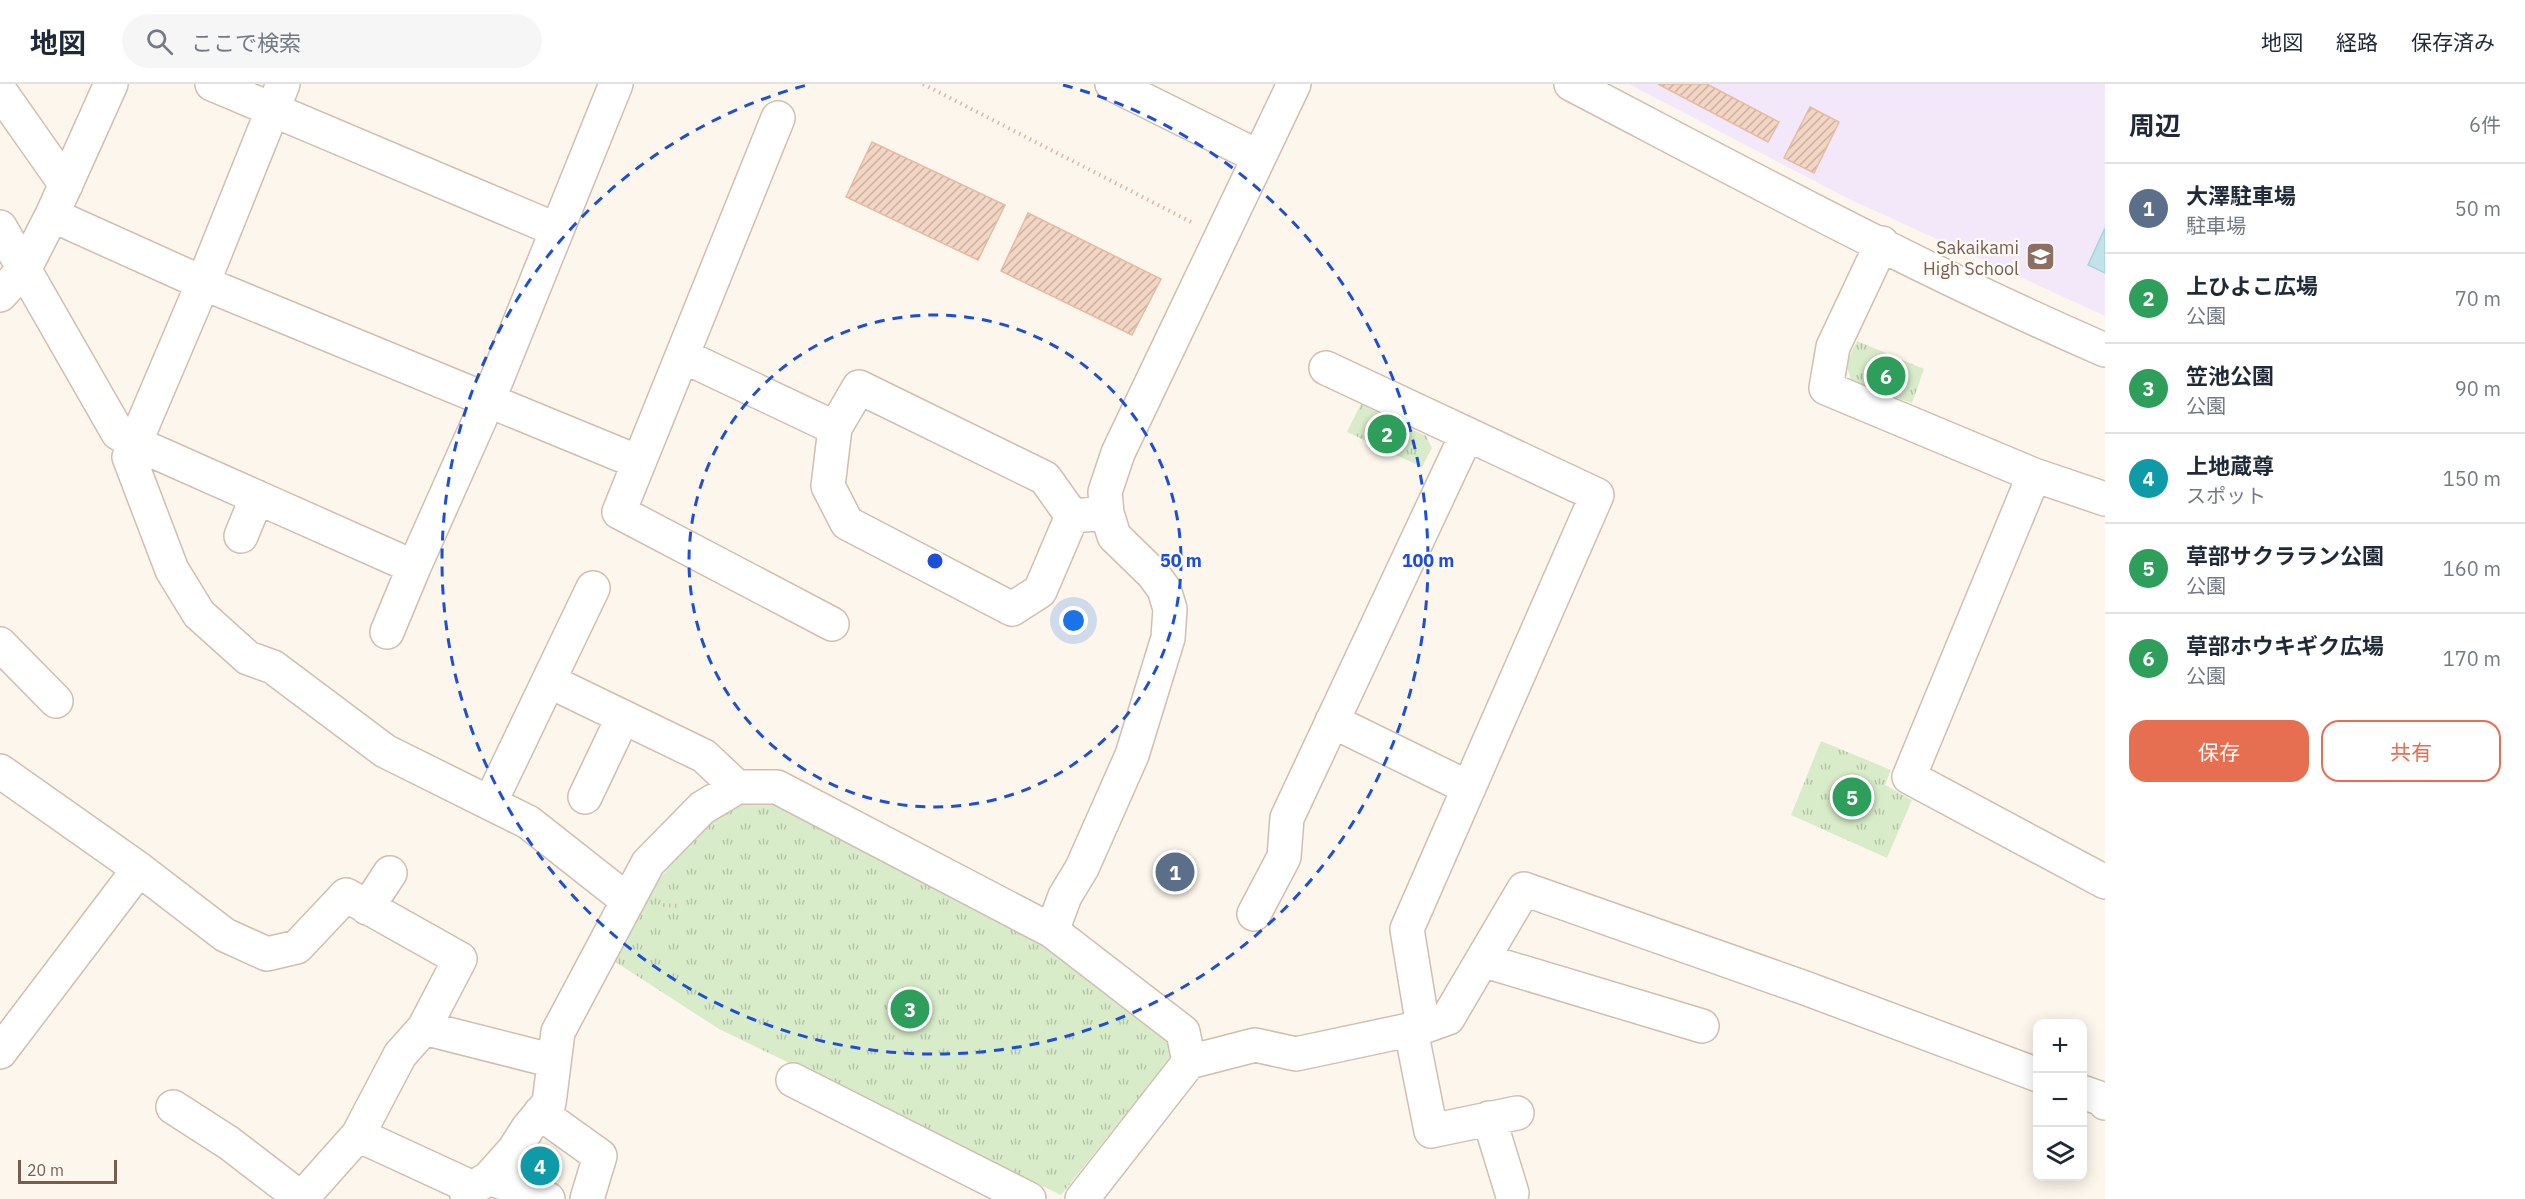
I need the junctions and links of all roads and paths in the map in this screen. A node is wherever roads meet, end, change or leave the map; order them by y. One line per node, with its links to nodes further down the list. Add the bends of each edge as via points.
1 (111, 84): 12 (street)
2 (212, 84): 9 (street)
3 (616, 84): 15 (street)
4 (922, 84): 16 (path, via 1198,226)
5 (1112, 84): 11 (street)
6 (1294, 84): 11 (street)
7 (1570, 84): 17 (street)
8 (0, 91): 12 (street)
9 (278, 96): 15 (street); 19 (street)
10 (778, 118): 22 (street)
11 (1259, 157): 16 (street)
12 (66, 185): 13 (street)
13 (52, 215): 18 (street); 19 (street)
14 (0, 228): 18 (street)
15 (557, 230): 24 (street)
16 (1223, 232): 32 (street, via 1118,453 1104,492)
17 (1882, 243): 21 (street, via 2037,321); 29 (street, via 1833,347 1826,388)
18 (25, 268): 20 (street); 27 (street, via 118,433)
19 (203, 283): 24 (street); 27 (street)
20 (0, 296)
21 (2105, 350)
22 (683, 356): 25 (street); 28 (street)
23 (1326, 368): 26 (street)
24 (488, 401): 28 (street); 35 (street)
25 (835, 428): 33 (street, via 859,387 1045,478); 33 (street, via 828,486 847,523 1012,609 1040,591)
26 (1467, 434): 43 (street); 46 (street, via 1597,495)
27 (135, 443): 30 (street); 47 (street, via 129,457 172,570 199,614 248,658 273,667 385,751)
28 (638, 462): 37 (street, via 619,512)
29 (2034, 475): 31 (street); 51 (street, via 1909,777)
30 (257, 497): 34 (street); 35 (street)
31 (2105, 499)
32 (1107, 513): 33 (street); 55 (street, via 1114,536 1164,589 1170,609 1168,638 1132,755)
33 (1072, 516)
34 (241, 536)
35 (414, 567): 38 (street)
36 (593, 588): 40 (street)
37 (832, 624)
38 (387, 632)
39 (0, 644): 41 (street)
40 (549, 681): 42 (street); 47 (street)
41 (56, 700)
42 (623, 717): 45 (street, via 704,756); 48 (street)
43 (1332, 721): 46 (street); 54 (street, via 1287,818 1284,857)
44 (0, 771): 49 (street)
45 (737, 787): 52 (street, via 702,808 648,863); 55 (street, via 777,787)
46 (1469, 788): 59 (street, via 1407,929)
47 (494, 794): 52 (street)
48 (585, 797)
49 (139, 869): 53 (street, via 225,935 267,954 297,947 346,895); 60 (street)
50 (390, 873): 53 (street)
51 (2105, 882)
52 (627, 900): 61 (street, via 558,1032)
53 (367, 908): 58 (street, via 460,959)
54 (1254, 914)
55 (1052, 931): 62 (street, via 1183,1032)
56 (1482, 960): 57 (street); 59 (street, via 1448,1018); 63 (street, via 1524,889)
57 (1701, 1026)
58 (424, 1028): 61 (street); 69 (street, via 400,1055)
59 (1417, 1028): 62 (street, via 1296,1054 1255,1045); 71 (street, via 1431,1131 1503,1116)
60 (0, 1052)
61 (554, 1061): 68 (street, via 549,1103)
62 (1189, 1062): 76 (street)
63 (2033, 1074)
64 (793, 1080): 75 (street)
65 (2087, 1094): 66 (street)
66 (2105, 1103)
67 (173, 1107): 72 (street, via 229,1143)
68 (540, 1113): 70 (street, via 514,1150); 74 (street, via 600,1156)
69 (358, 1135): 70 (street); 72 (street)
70 (476, 1188): 73 (street)
71 (1512, 1193)
72 (302, 1199)
73 (548, 1199)
74 (587, 1199)
75 (1029, 1199)
76 (1082, 1199)

